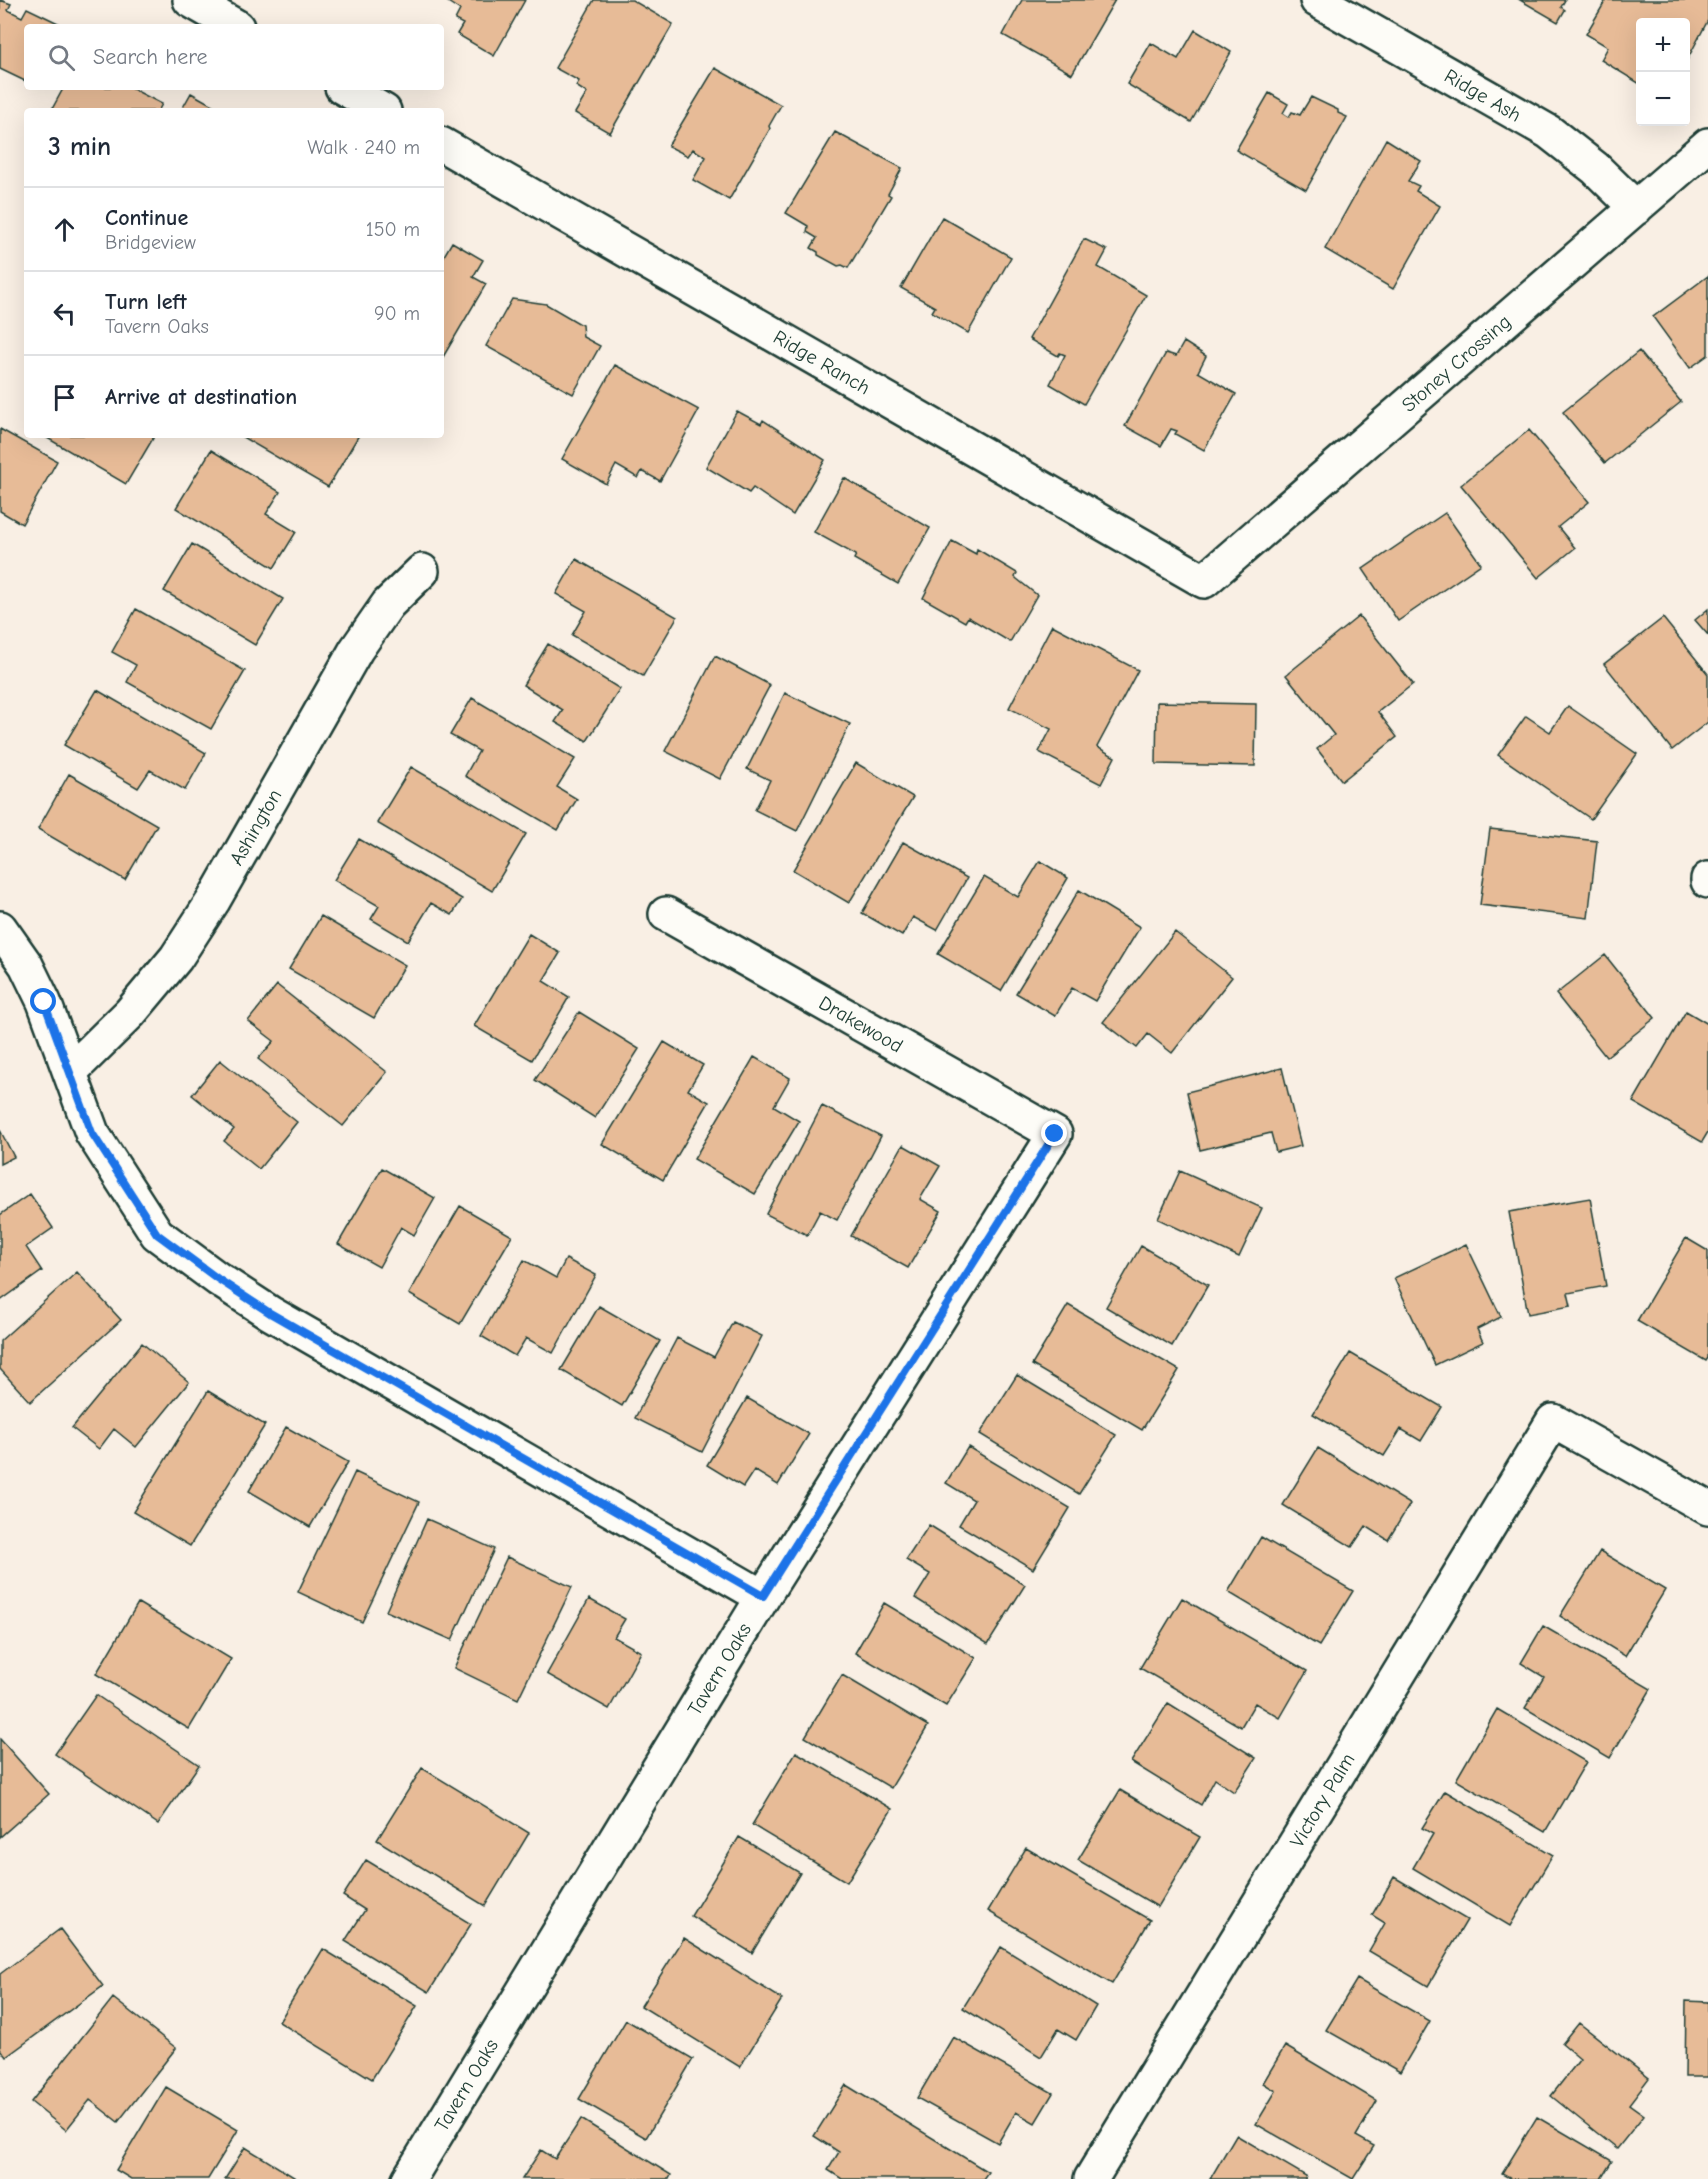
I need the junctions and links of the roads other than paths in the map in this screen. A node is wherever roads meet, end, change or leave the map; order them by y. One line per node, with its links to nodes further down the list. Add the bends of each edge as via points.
1 (190, 0): 3 (street)
2 (1317, 0): 8 (street, Ridge Ash, via 1549,132)
3 (232, 24)
4 (347, 90): 5 (street)
5 (379, 108)
6 (1708, 145): 8 (street, Stoney Crossing)
7 (444, 146): 10 (street, Ridge Ranch)
8 (1636, 208): 10 (street, Stoney Crossing)
9 (422, 571): 13 (street, Ashington, via 388,604 356,651 213,901 176,958 130,1013)
10 (1204, 581)
11 (666, 914): 14 (street, Drakewood)
12 (0, 928): 13 (street, via 26,965)
13 (71, 1071): 16 (street, via 92,1133 157,1234 270,1313)
14 (1055, 1134): 16 (street, Tavern Oaks)
15 (1708, 1508): 18 (street, Victory Palm, via 1553,1420)
16 (763, 1596): 17 (street, Tavern Oaks)
17 (409, 2179)
18 (1091, 2179)

